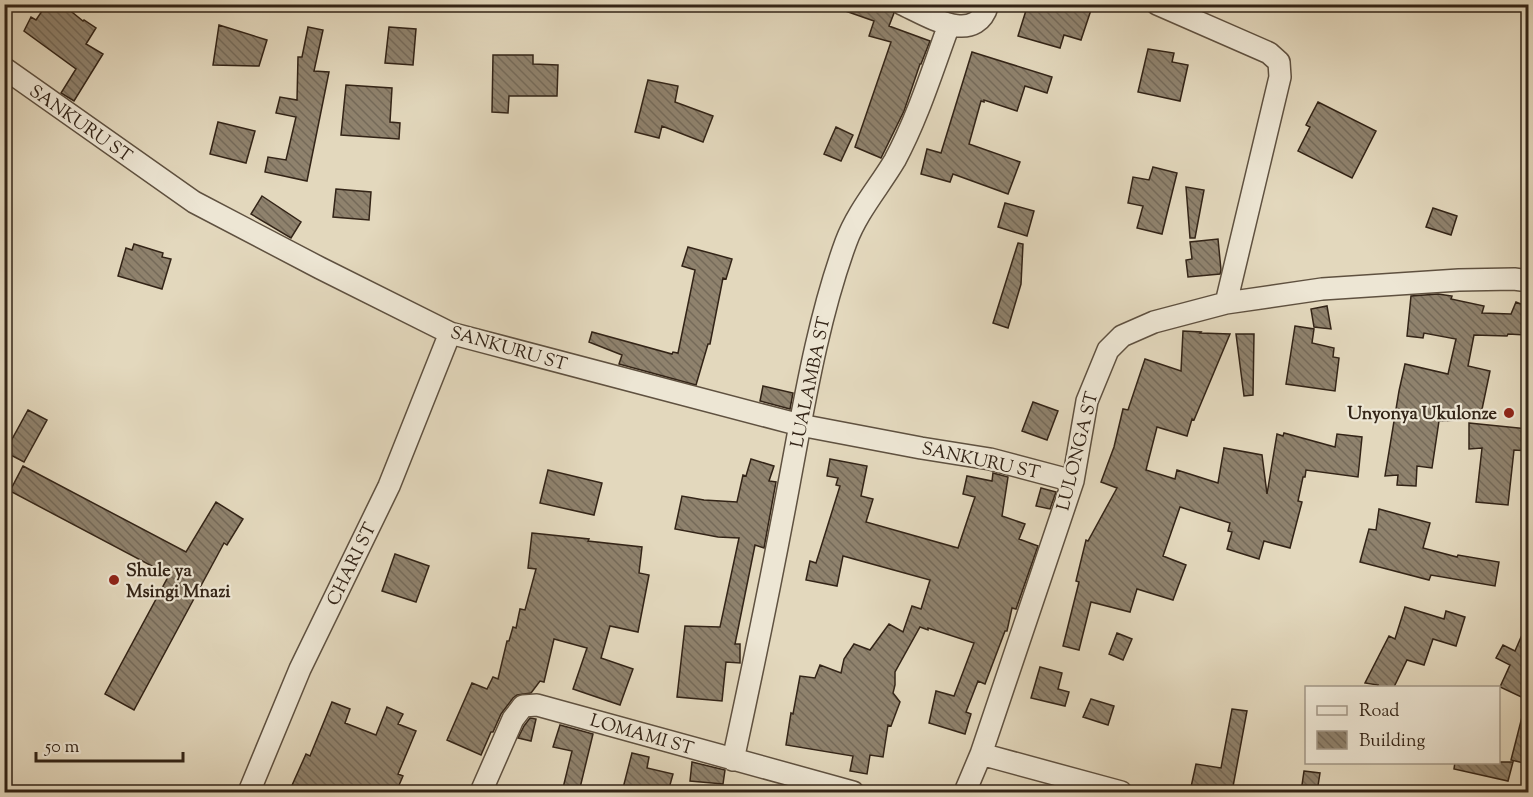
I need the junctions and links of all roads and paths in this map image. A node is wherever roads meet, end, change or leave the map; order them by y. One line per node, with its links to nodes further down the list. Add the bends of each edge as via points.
1 (902, 4): 4 (street)
2 (988, 4): 4 (street, via 976,23 966,27)
3 (1157, 4): 7 (street, via 1269,53 1279,62 1280,77)
4 (949, 25): 9 (street, LUALAMBA ST, via 916,115 847,240 824,315)
5 (4, 69): 8 (street, SANKURU ST, via 194,202)
6 (1528, 281): 7 (street, LULONGA ST, via 1459,280 1322,289)
7 (1226, 303): 10 (street, LULONGA ST, via 1154,322 1122,336 1108,350 1087,401)
8 (450, 333): 9 (street, SANKURU ST); 13 (street, CHARI ST, via 389,486 300,669)
9 (800, 425): 10 (street, SANKURU ST, via 990,459); 12 (street, LUALAMBA ST)
10 (1073, 481): 11 (street, LULONGA ST)
11 (981, 754): 16 (street, LULONGA ST); 17 (street)
12 (733, 760): 14 (street, LOMAMI ST, via 537,705 523,706 513,719); 15 (street, LOMAMI ST)
13 (249, 792)
14 (481, 792)
15 (853, 792)
16 (964, 792)
17 (1121, 792)

